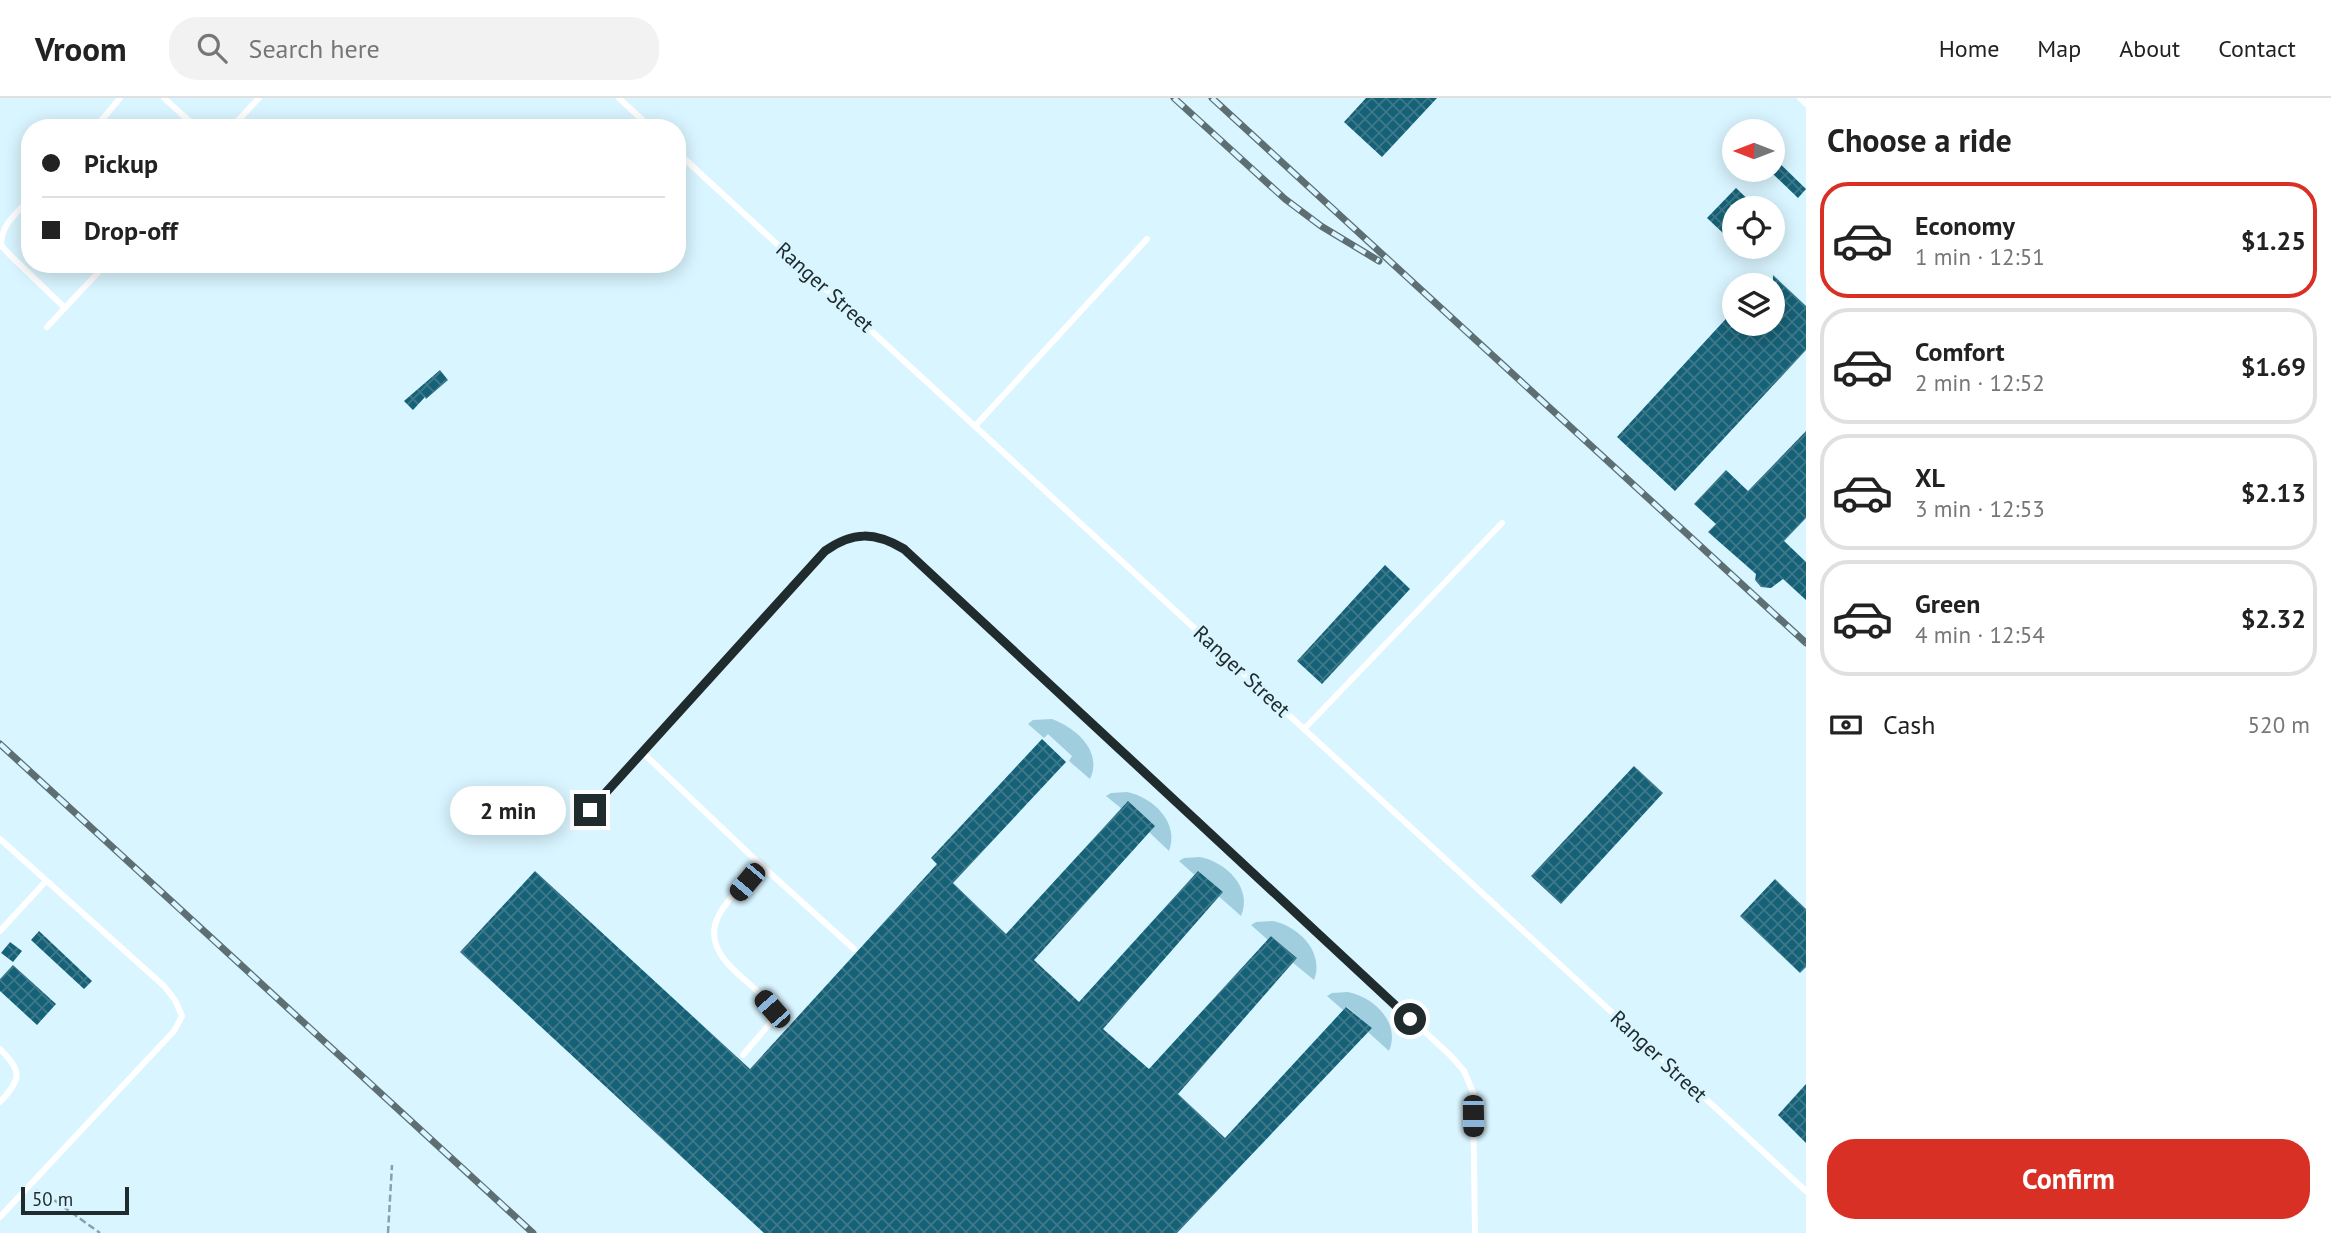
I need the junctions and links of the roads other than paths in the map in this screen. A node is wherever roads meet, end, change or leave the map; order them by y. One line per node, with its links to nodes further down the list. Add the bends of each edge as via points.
1 (120, 98): 7 (lane)
2 (164, 98): 8 (lane)
3 (259, 98): 9 (lane)
4 (619, 98): 10 (lane)
5 (1800, 98): 6 (lane)
6 (1806, 104)
7 (102, 119)
8 (187, 119)
9 (239, 119)
10 (641, 119)
11 (686, 160): 19 (lane, Ranger Street)
12 (21, 208): 14 (lane, via 2,232 1,244)
13 (1147, 239): 19 (lane)
14 (21, 266)
15 (29, 273): 17 (lane)
16 (98, 273): 17 (lane)
17 (65, 308): 18 (lane)
18 (47, 327)
19 (976, 425): 21 (lane, Ranger Street)
20 (1502, 523): 21 (lane)
21 (1304, 729): 32 (lane, Ranger Street)
22 (642, 752): 23 (lane); 25 (lane); 34 (lane, via 825,551 838,542 873,536 904,549 1464,1071 1472,1093)
23 (590, 810)
24 (0, 839): 26 (lane)
25 (761, 865): 28 (lane); 30 (lane, via 719,915 713,934 728,964 774,1012 772,1021)
26 (46, 881): 27 (lane); 33 (lane, via 163,986 182,1016 174,1031)
27 (0, 931)
28 (854, 949)
29 (0, 1049): 31 (lane, via 18,1078)
30 (743, 1055)
31 (0, 1102)
32 (1806, 1191)
33 (0, 1217)
34 (1475, 1233)

